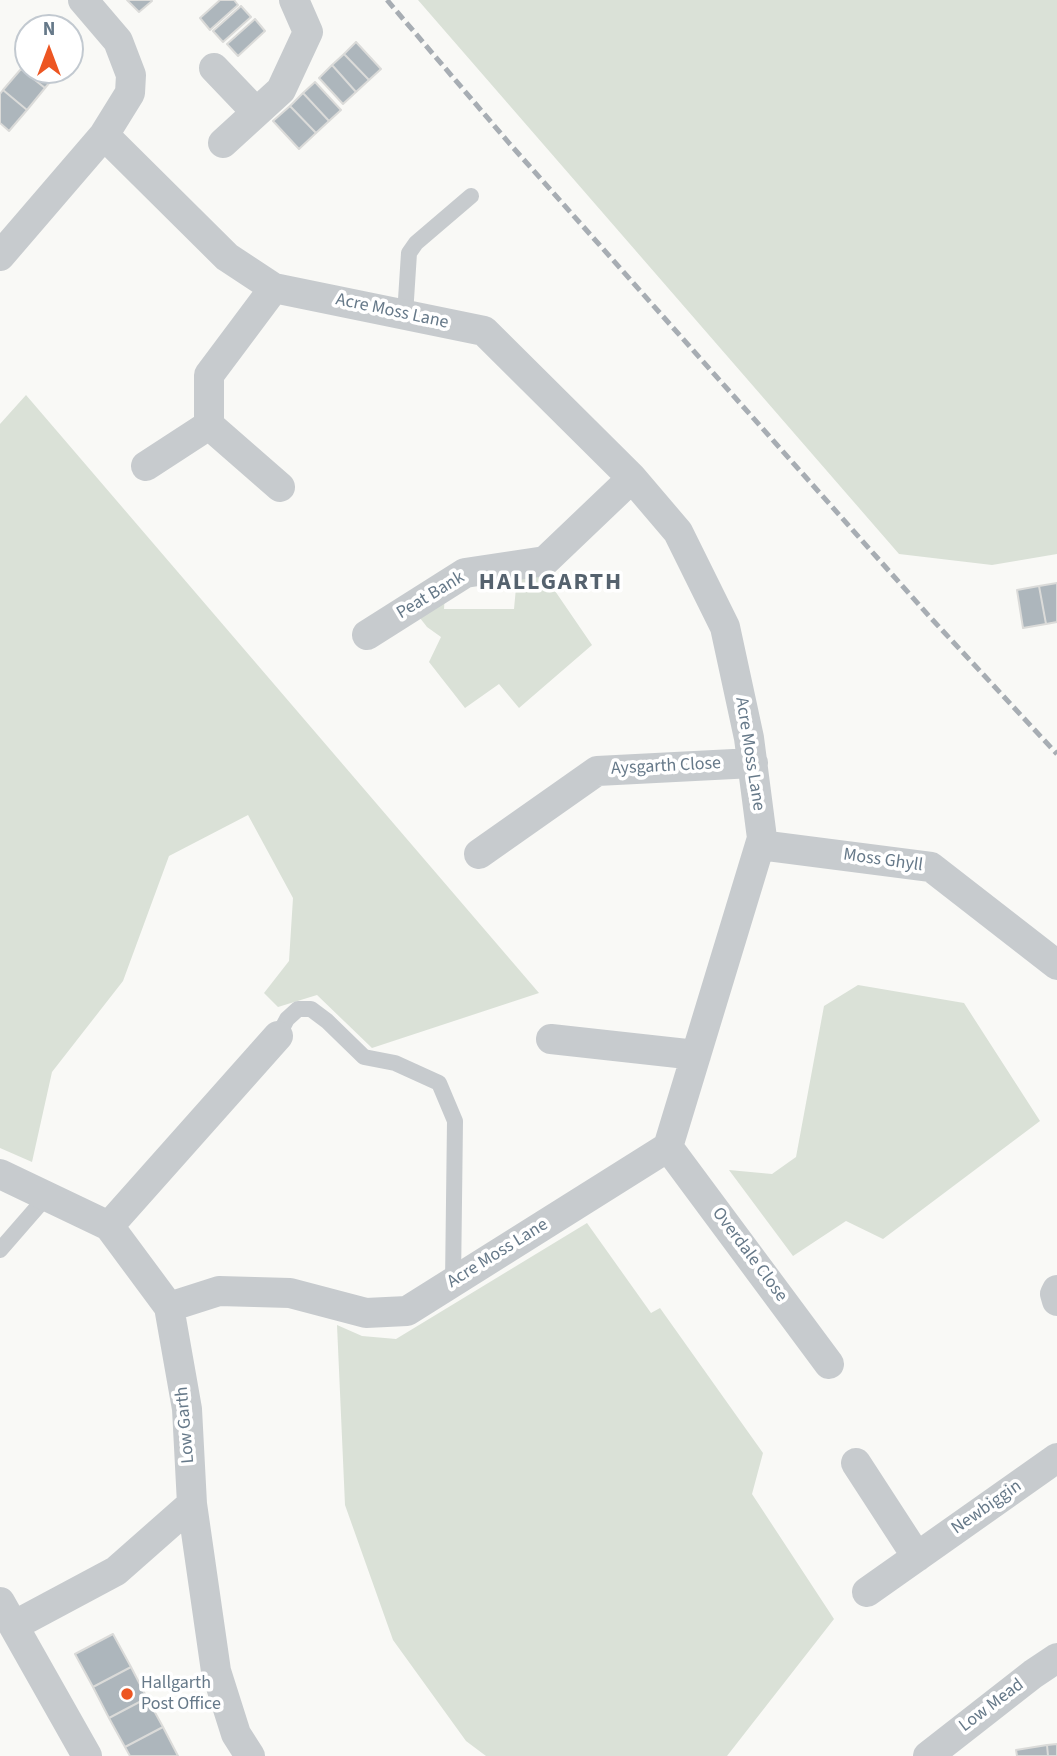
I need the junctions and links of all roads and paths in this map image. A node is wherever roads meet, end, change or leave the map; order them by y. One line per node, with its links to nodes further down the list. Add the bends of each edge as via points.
1 (83, 0): 5 (street, via 118,41 131,75 130,93)
2 (294, 0): 4 (street, via 308,32 281,90)
3 (214, 68): 4 (street)
4 (256, 112): 6 (street)
5 (104, 135): 8 (street); 9 (street, Acre Moss Lane, via 227,257)
6 (223, 143)
7 (471, 196): 10 (lane, via 409,253)
8 (0, 257)
9 (274, 288): 10 (street, Acre Moss Lane); 11 (street, via 209,376)
10 (405, 315): 13 (street, Acre Moss Lane, via 484,331)
11 (209, 425): 12 (street); 14 (street)
12 (146, 466)
13 (632, 478): 15 (street, Peat Bank, via 545,561 466,573); 16 (street, Acre Moss Lane, via 678,532 725,627)
14 (280, 487)
15 (367, 635)
16 (753, 762): 17 (street, Acre Moss Lane); 18 (street, Aysgarth Close, via 597,771)
17 (760, 845): 19 (street, Moss Ghyll, via 931,867); 22 (street, Acre Moss Lane)
18 (479, 854)
19 (1057, 965)
20 (278, 1036): 26 (street); 28 (lane, via 298,1009 311,1009 364,1058 395,1063 439,1083 455,1121)
21 (551, 1039): 22 (street)
22 (696, 1055): 23 (street, Acre Moss Lane)
23 (668, 1147): 28 (street, Acre Moss Lane); 32 (street, Overdale Close)
24 (0, 1174): 25 (street, Low Garth)
25 (47, 1196): 26 (street, Low Garth); 27 (lane)
26 (109, 1226): 31 (street, Low Garth)
27 (0, 1250)
28 (453, 1282): 31 (street, Acre Moss Lane, via 407,1311 366,1313 290,1293 219,1291)
29 (1057, 1290): 30 (street)
30 (1057, 1301)
31 (169, 1307): 35 (street, Low Garth, via 187,1409)
32 (829, 1364)
33 (1057, 1458): 36 (street, Newbiggin)
34 (856, 1463): 36 (street)
35 (191, 1504): 38 (street, via 116,1571); 41 (street, Low Garth, via 216,1671 236,1734)
36 (917, 1557): 37 (street, Newbiggin)
37 (867, 1592)
38 (7, 1613): 40 (street)
39 (1057, 1658): 42 (street, Low Mead)
40 (86, 1756)
41 (250, 1756)
42 (928, 1756)

